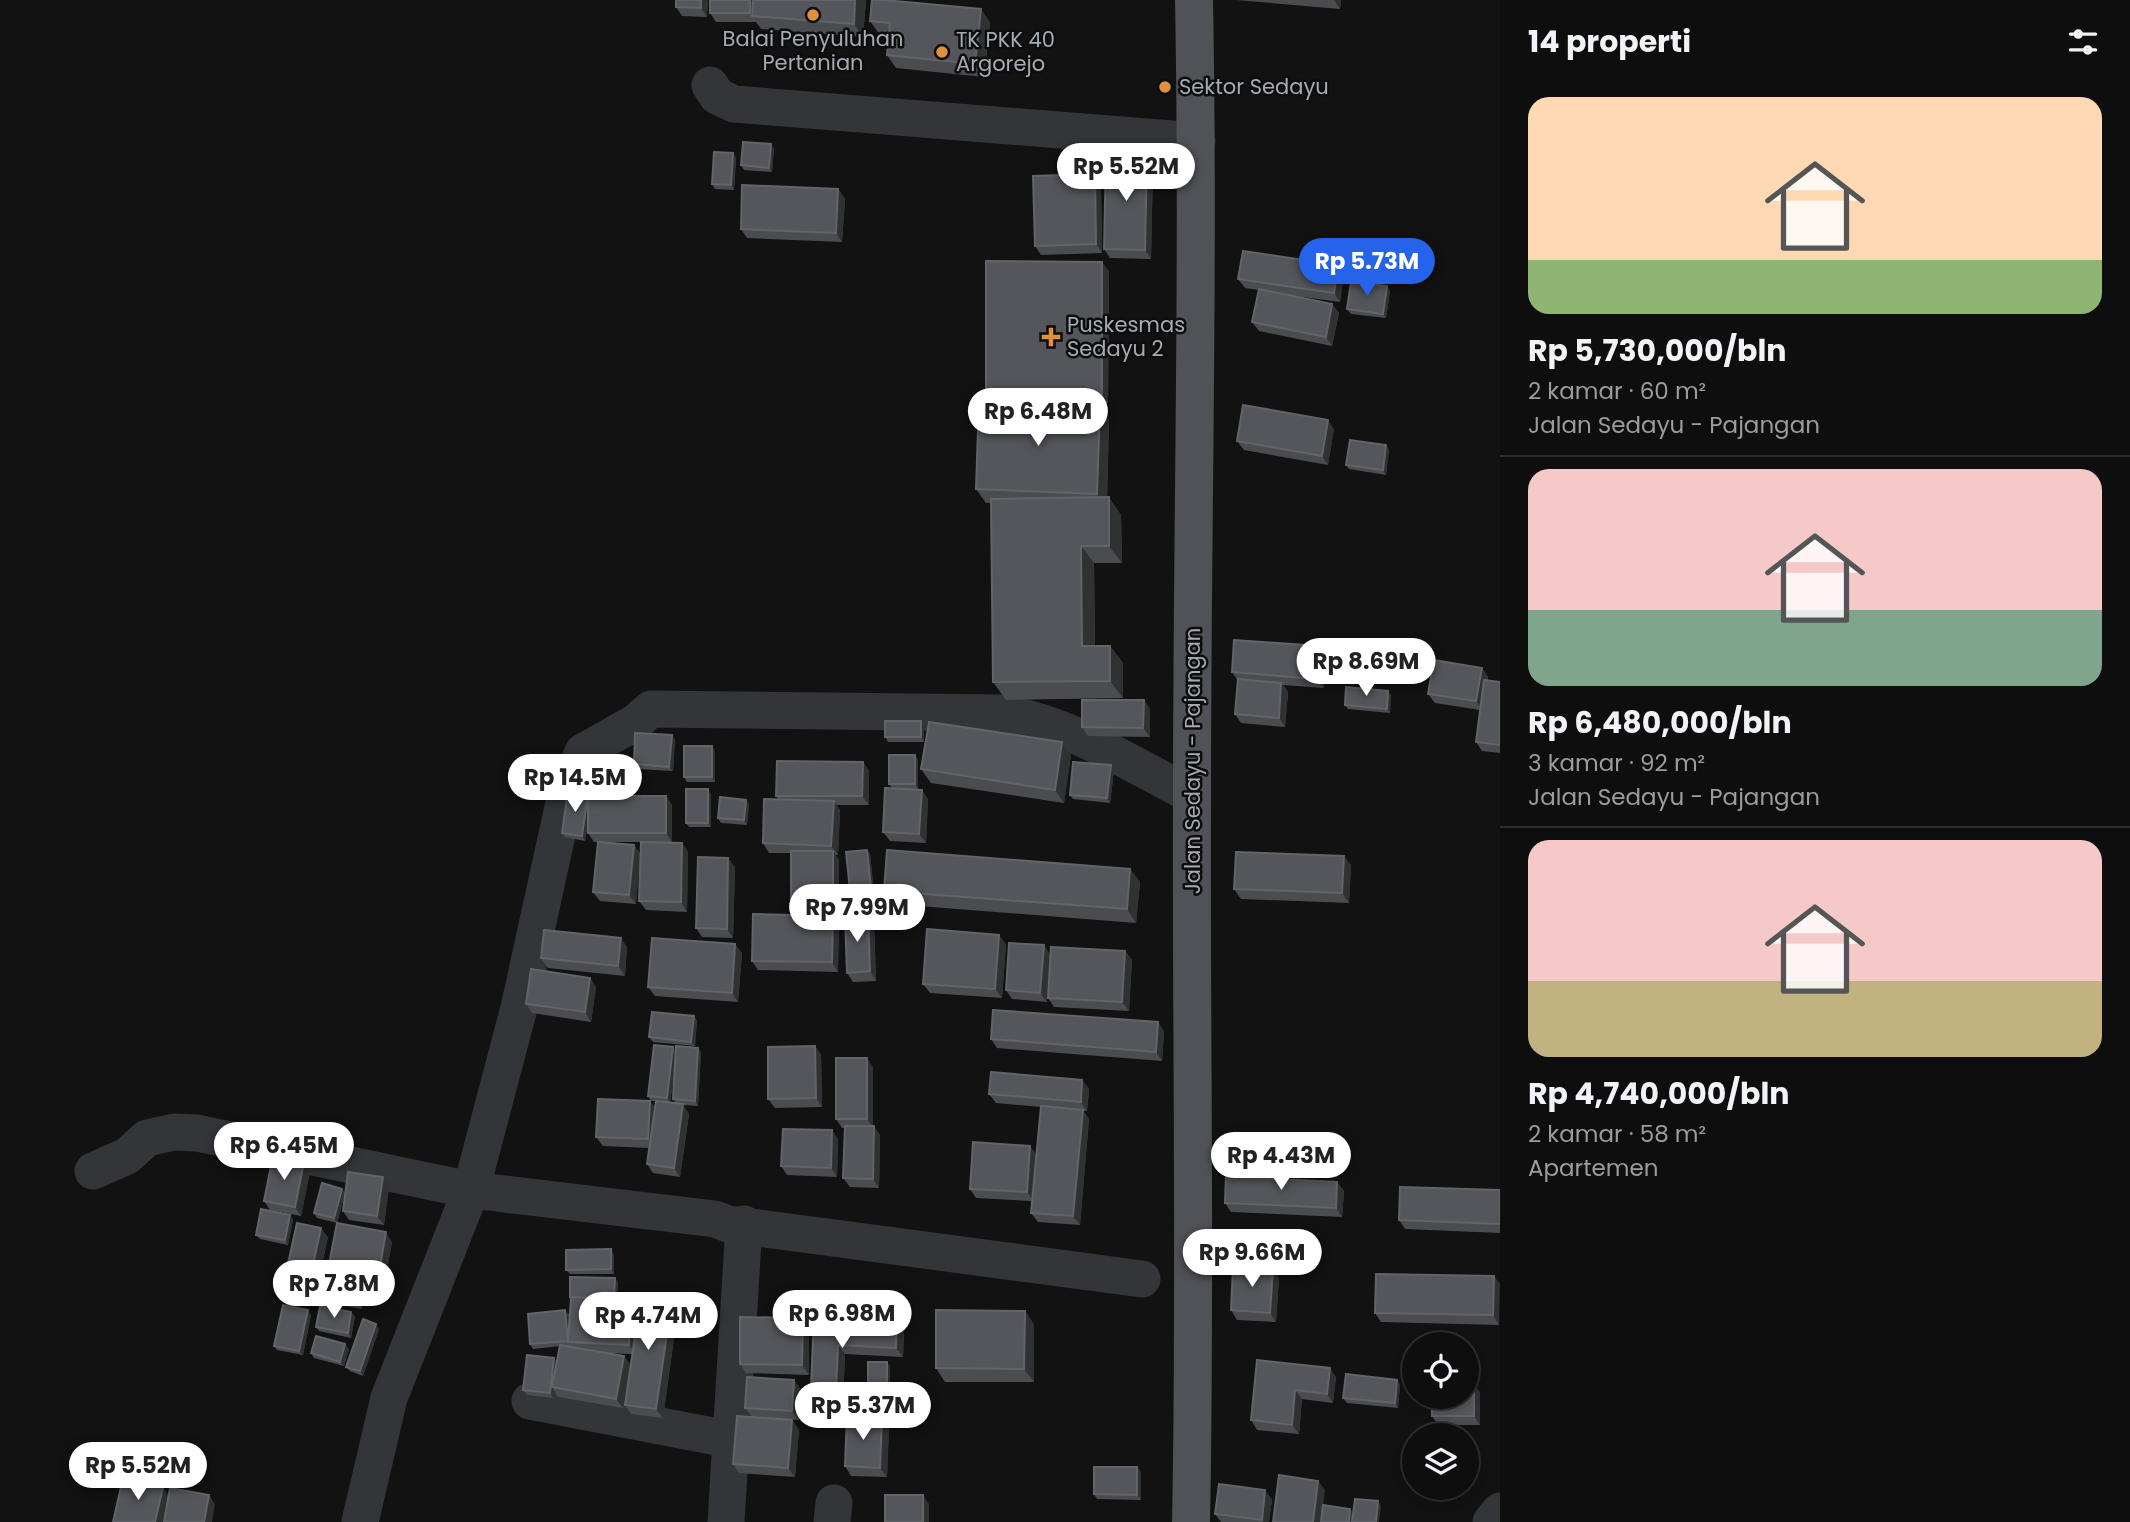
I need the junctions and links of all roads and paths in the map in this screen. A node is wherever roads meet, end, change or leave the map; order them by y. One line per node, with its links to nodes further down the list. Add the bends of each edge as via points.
1 (1194, 0): 3 (main road, Jalan Sedayu - Pajangan)
2 (710, 85): 3 (street, via 718,96 734,104)
3 (1197, 141): 4 (main road, Jalan Sedayu - Pajangan)
4 (1192, 795): 6 (street, via 1034,718 1002,713 651,709 583,751 567,789 519,1008); 14 (main road, Jalan Sedayu - Pajangan, via 1195,1284)
5 (93, 1171): 6 (street, via 127,1156 147,1138 186,1133)
6 (471, 1190): 7 (street); 12 (street, via 389,1398)
7 (744, 1224): 8 (street); 10 (street)
8 (1142, 1279)
9 (530, 1401): 10 (street)
10 (733, 1440): 13 (street)
11 (1500, 1511): 15 (street)
12 (360, 1522)
13 (726, 1522)
14 (1191, 1522)
15 (1491, 1522)

